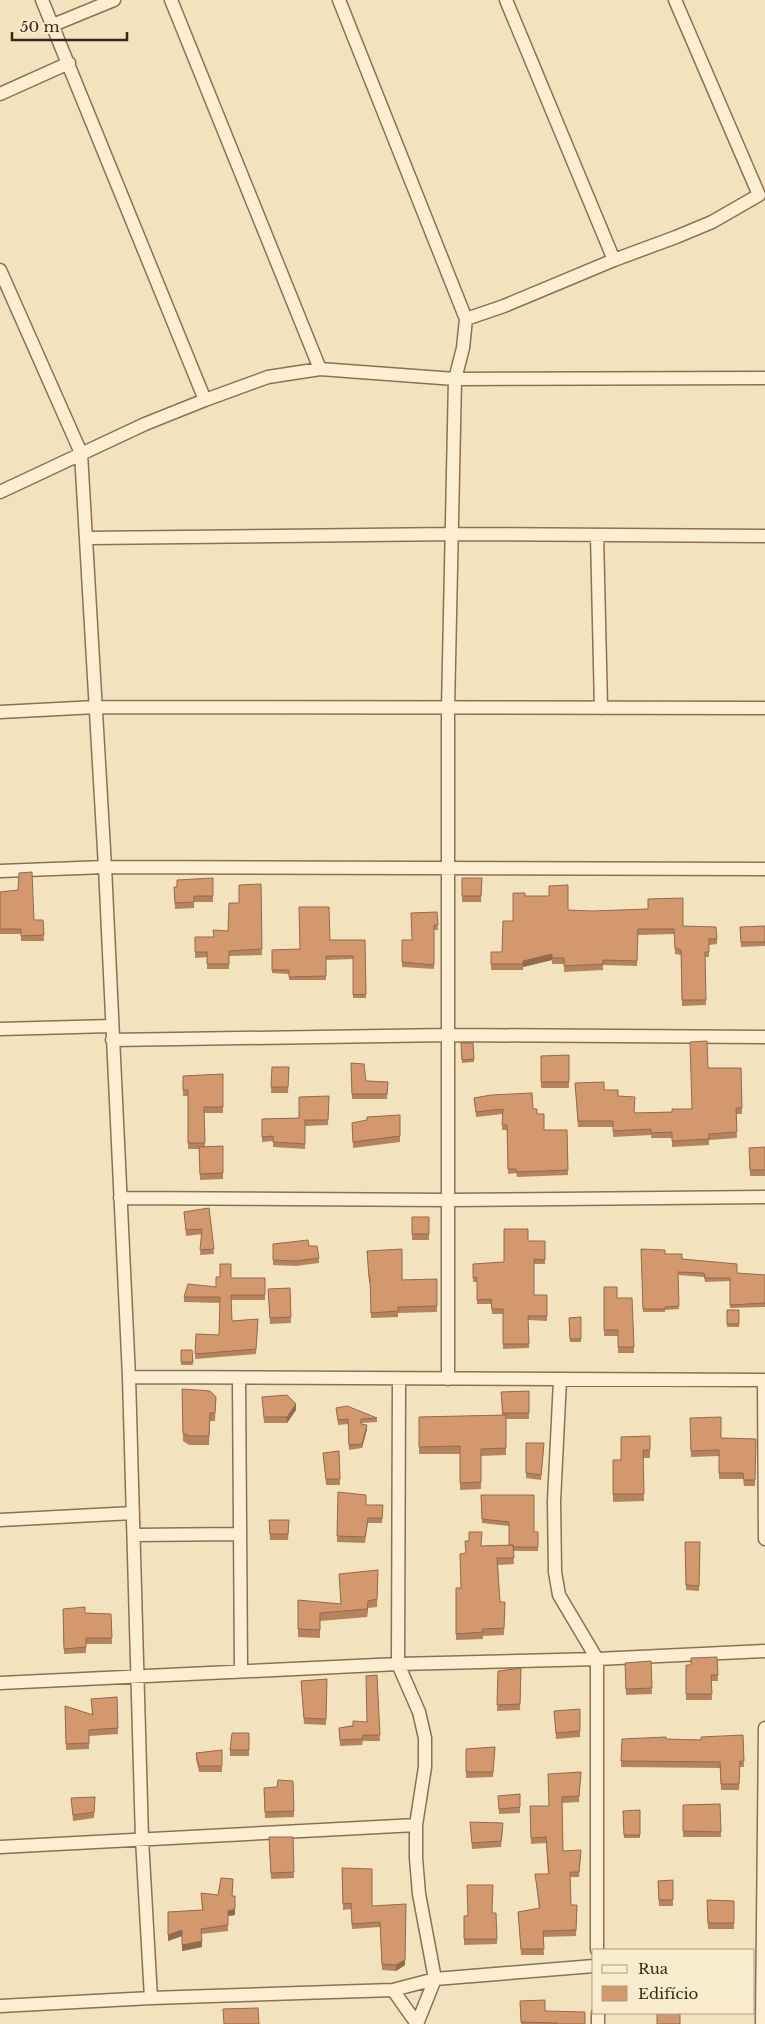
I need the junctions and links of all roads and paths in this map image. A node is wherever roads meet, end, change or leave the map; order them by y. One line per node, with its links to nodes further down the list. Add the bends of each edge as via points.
1 (42, 0): 7 (street)
2 (114, 0): 7 (street)
3 (171, 0): 14 (street)
4 (339, 0): 13 (street)
5 (506, 0): 11 (street)
6 (675, 0): 10 (street)
7 (53, 25): 8 (street)
8 (68, 63): 9 (street); 17 (street)
9 (0, 94)
10 (762, 193): 11 (street, via 712,222)
11 (614, 260): 13 (street)
12 (0, 270): 18 (street)
13 (466, 319): 16 (street)
14 (320, 369): 16 (street); 17 (street, via 268,377)
15 (765, 378): 16 (street)
16 (455, 379): 20 (street)
17 (205, 400): 18 (street)
18 (81, 453): 19 (street); 23 (street)
19 (0, 492)
20 (453, 534): 21 (street); 23 (street); 27 (street)
21 (597, 535): 22 (street); 25 (street)
22 (765, 536)
23 (87, 538): 24 (street)
24 (96, 707): 27 (street); 28 (street); 29 (street)
25 (601, 708): 26 (street); 27 (street)
26 (765, 708)
27 (448, 709): 30 (street)
28 (0, 712)
29 (105, 867): 30 (street); 32 (street); 33 (street)
30 (448, 869): 31 (street); 35 (street)
31 (765, 869)
32 (0, 871)
33 (111, 1026): 34 (street); 37 (street)
34 (0, 1030)
35 (450, 1035): 36 (street); 37 (street); 40 (street)
36 (765, 1037)
37 (112, 1040): 39 (street)
38 (765, 1197): 40 (street)
39 (120, 1198): 40 (street); 41 (street)
40 (448, 1200): 44 (street)
41 (129, 1377): 42 (street); 47 (street)
42 (240, 1378): 43 (street); 49 (street)
43 (399, 1379): 44 (street); 54 (street)
44 (448, 1379): 45 (street)
45 (560, 1380): 46 (street); 53 (street, via 554,1500 556,1580 559,1595)
46 (764, 1380): 51 (street)
47 (133, 1513): 48 (street); 50 (street)
48 (0, 1520)
49 (239, 1534): 50 (street); 55 (street)
50 (134, 1535): 56 (street)
51 (765, 1539)
52 (765, 1651): 53 (street)
53 (597, 1658): 54 (street); 62 (street)
54 (398, 1664): 55 (street); 59 (street, via 419,1712 425,1738 425,1767)
55 (241, 1671): 56 (street)
56 (139, 1677): 57 (street); 60 (street)
57 (0, 1683)
58 (765, 1728): 63 (street)
59 (416, 1825): 60 (street); 65 (street, via 419,1894)
60 (142, 1839): 61 (street); 67 (street)
61 (0, 1847)
62 (597, 1949)
63 (761, 1959): 70 (street)
64 (592, 1966): 65 (street)
65 (435, 1979): 66 (street); 69 (street)
66 (393, 1990): 67 (street); 69 (street)
67 (151, 1998): 68 (street)
68 (0, 2006)
69 (417, 2024)
70 (762, 2024)

